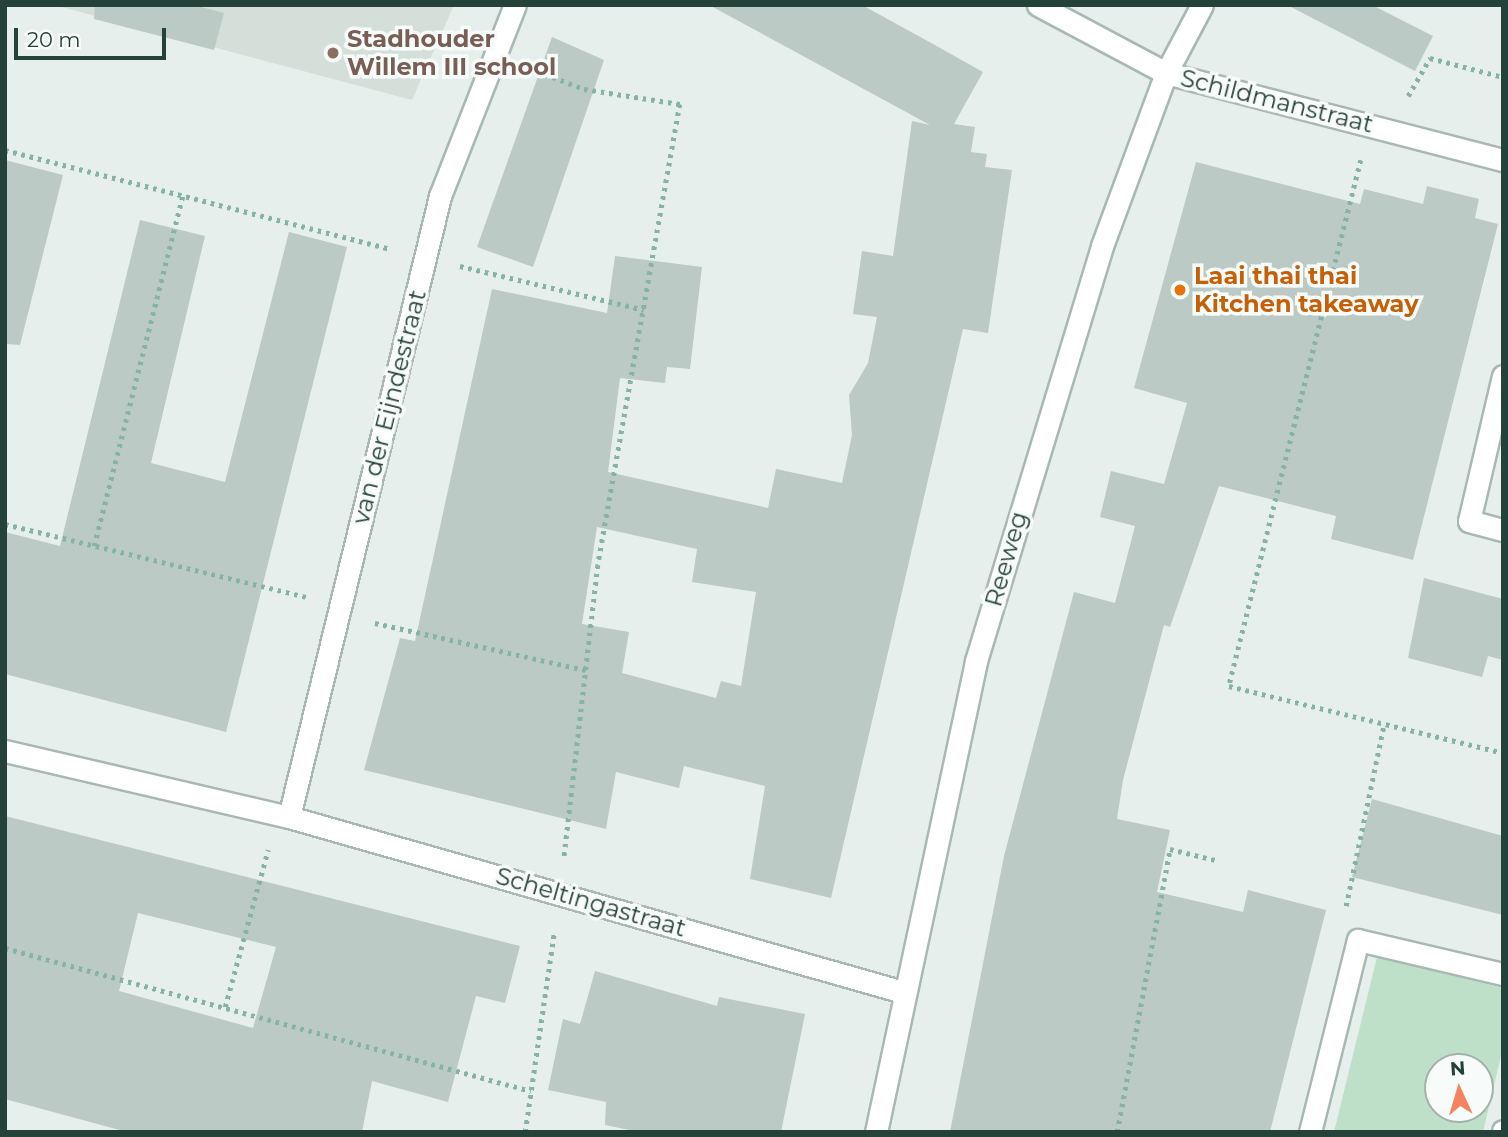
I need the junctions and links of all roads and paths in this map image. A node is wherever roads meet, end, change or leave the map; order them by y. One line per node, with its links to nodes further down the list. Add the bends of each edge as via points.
1 (515, 5): 4 (street, van der Eijndestraat)
2 (1038, 5): 5 (street, Schildmanstraat)
3 (1202, 5): 5 (street, Reeweg)
4 (495, 55): 11 (street, van der Eijndestraat, via 440,196); 12 (path, via 584,89 680,104)
5 (1166, 73): 7 (street, Schildmanstraat); 28 (street, Reeweg, via 1060,376 976,661)
6 (1503, 77): 7 (path, Schildmanstraat, via 1430,58)
7 (1379, 127): 9 (street, Schildmanstraat); 19 (path, via 1229,686)
8 (5, 150): 10 (path)
9 (1503, 160)
10 (183, 195): 11 (path); 16 (path)
11 (425, 258): 12 (path); 17 (street, van der Eijndestraat)
12 (643, 310): 18 (path)
13 (1503, 376): 15 (street, via 1469,521)
14 (5, 524): 16 (path)
15 (1503, 530)
16 (94, 546): 17 (path)
17 (339, 610): 18 (path); 22 (street, van der Eijndestraat)
18 (586, 670): 24 (path)
19 (1384, 724): 21 (path); 25 (path, via 1343,899)
20 (5, 751): 22 (street, Scheltingastraat)
21 (1503, 753)
22 (284, 816): 24 (street, Scheltingastraat); 29 (path)
23 (1216, 860): 33 (path, via 1170,849)
24 (560, 894): 28 (street, Scheltingastraat); 30 (path)
25 (1358, 940): 27 (street); 34 (street)
26 (5, 948): 29 (path)
27 (1503, 974)
28 (903, 992): 32 (street, Reeweg)
29 (226, 1007): 30 (path)
30 (531, 1091): 31 (path)
31 (524, 1132)
32 (876, 1132)
33 (1117, 1132)
34 (1310, 1132)

